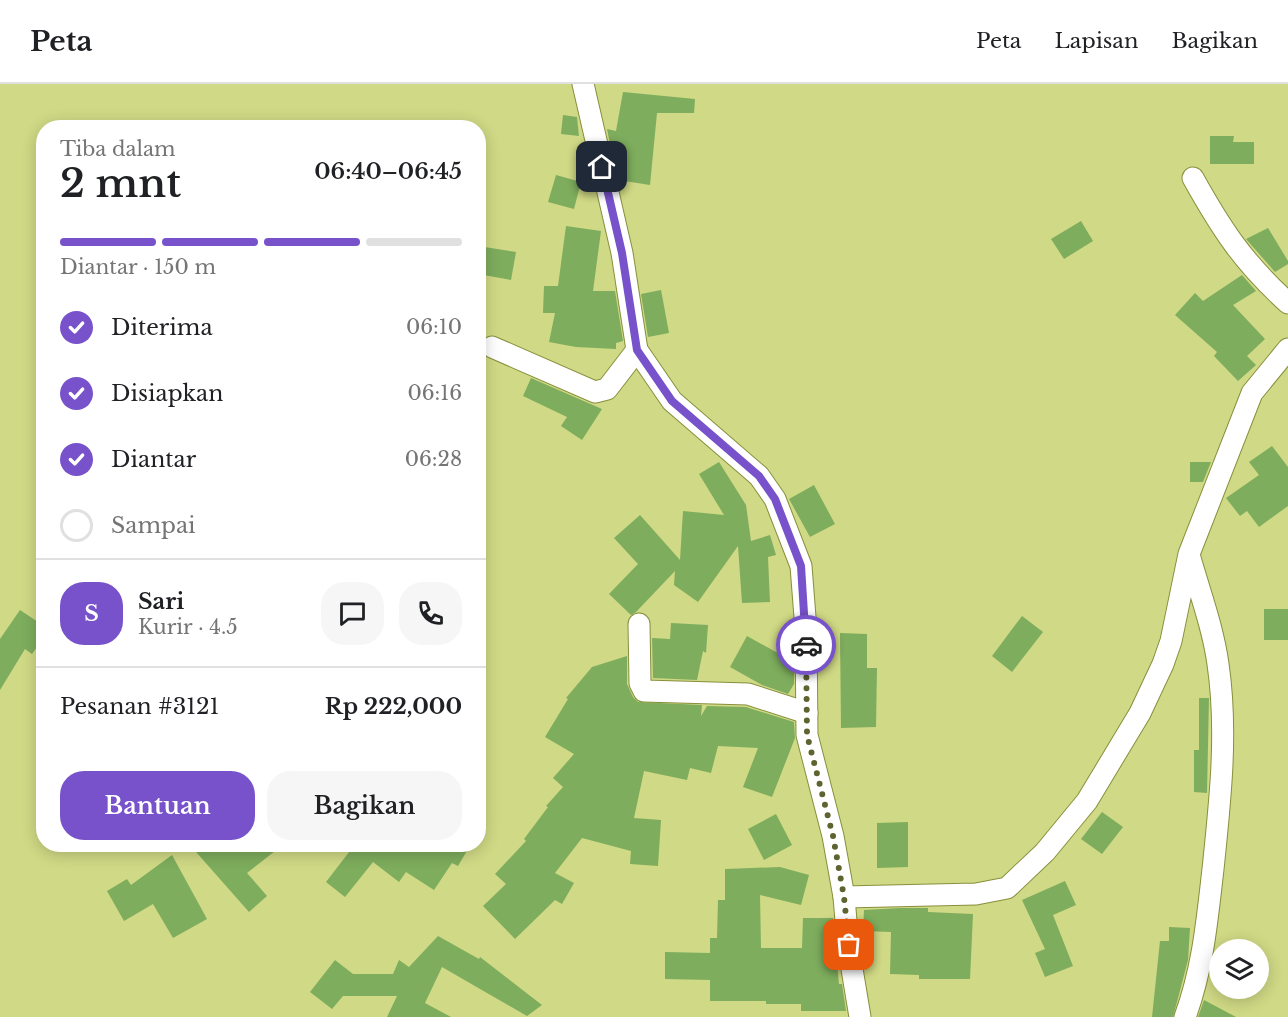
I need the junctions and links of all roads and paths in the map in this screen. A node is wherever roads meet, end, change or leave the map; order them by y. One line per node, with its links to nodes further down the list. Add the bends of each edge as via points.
1 (583, 84): 6 (street, via 622,253)
2 (1193, 178): 3 (street, via 1241,255)
3 (1288, 303)
4 (492, 347): 6 (street, via 594,393 607,388)
5 (1288, 349): 7 (street, via 1252,393)
6 (637, 350): 9 (street, via 672,401 759,476 775,499 801,566)
7 (1189, 554): 10 (street, via 1171,640 1140,713 1087,801 1045,852 1007,888 993,892); 12 (street, via 1218,662 1222,719 1220,799 1207,924 1196,988)
8 (639, 624): 9 (street, via 640,682 644,691 748,694)
9 (807, 713): 10 (street, via 809,745)
10 (844, 897): 11 (street)
11 (860, 1017)
12 (1185, 1017)

